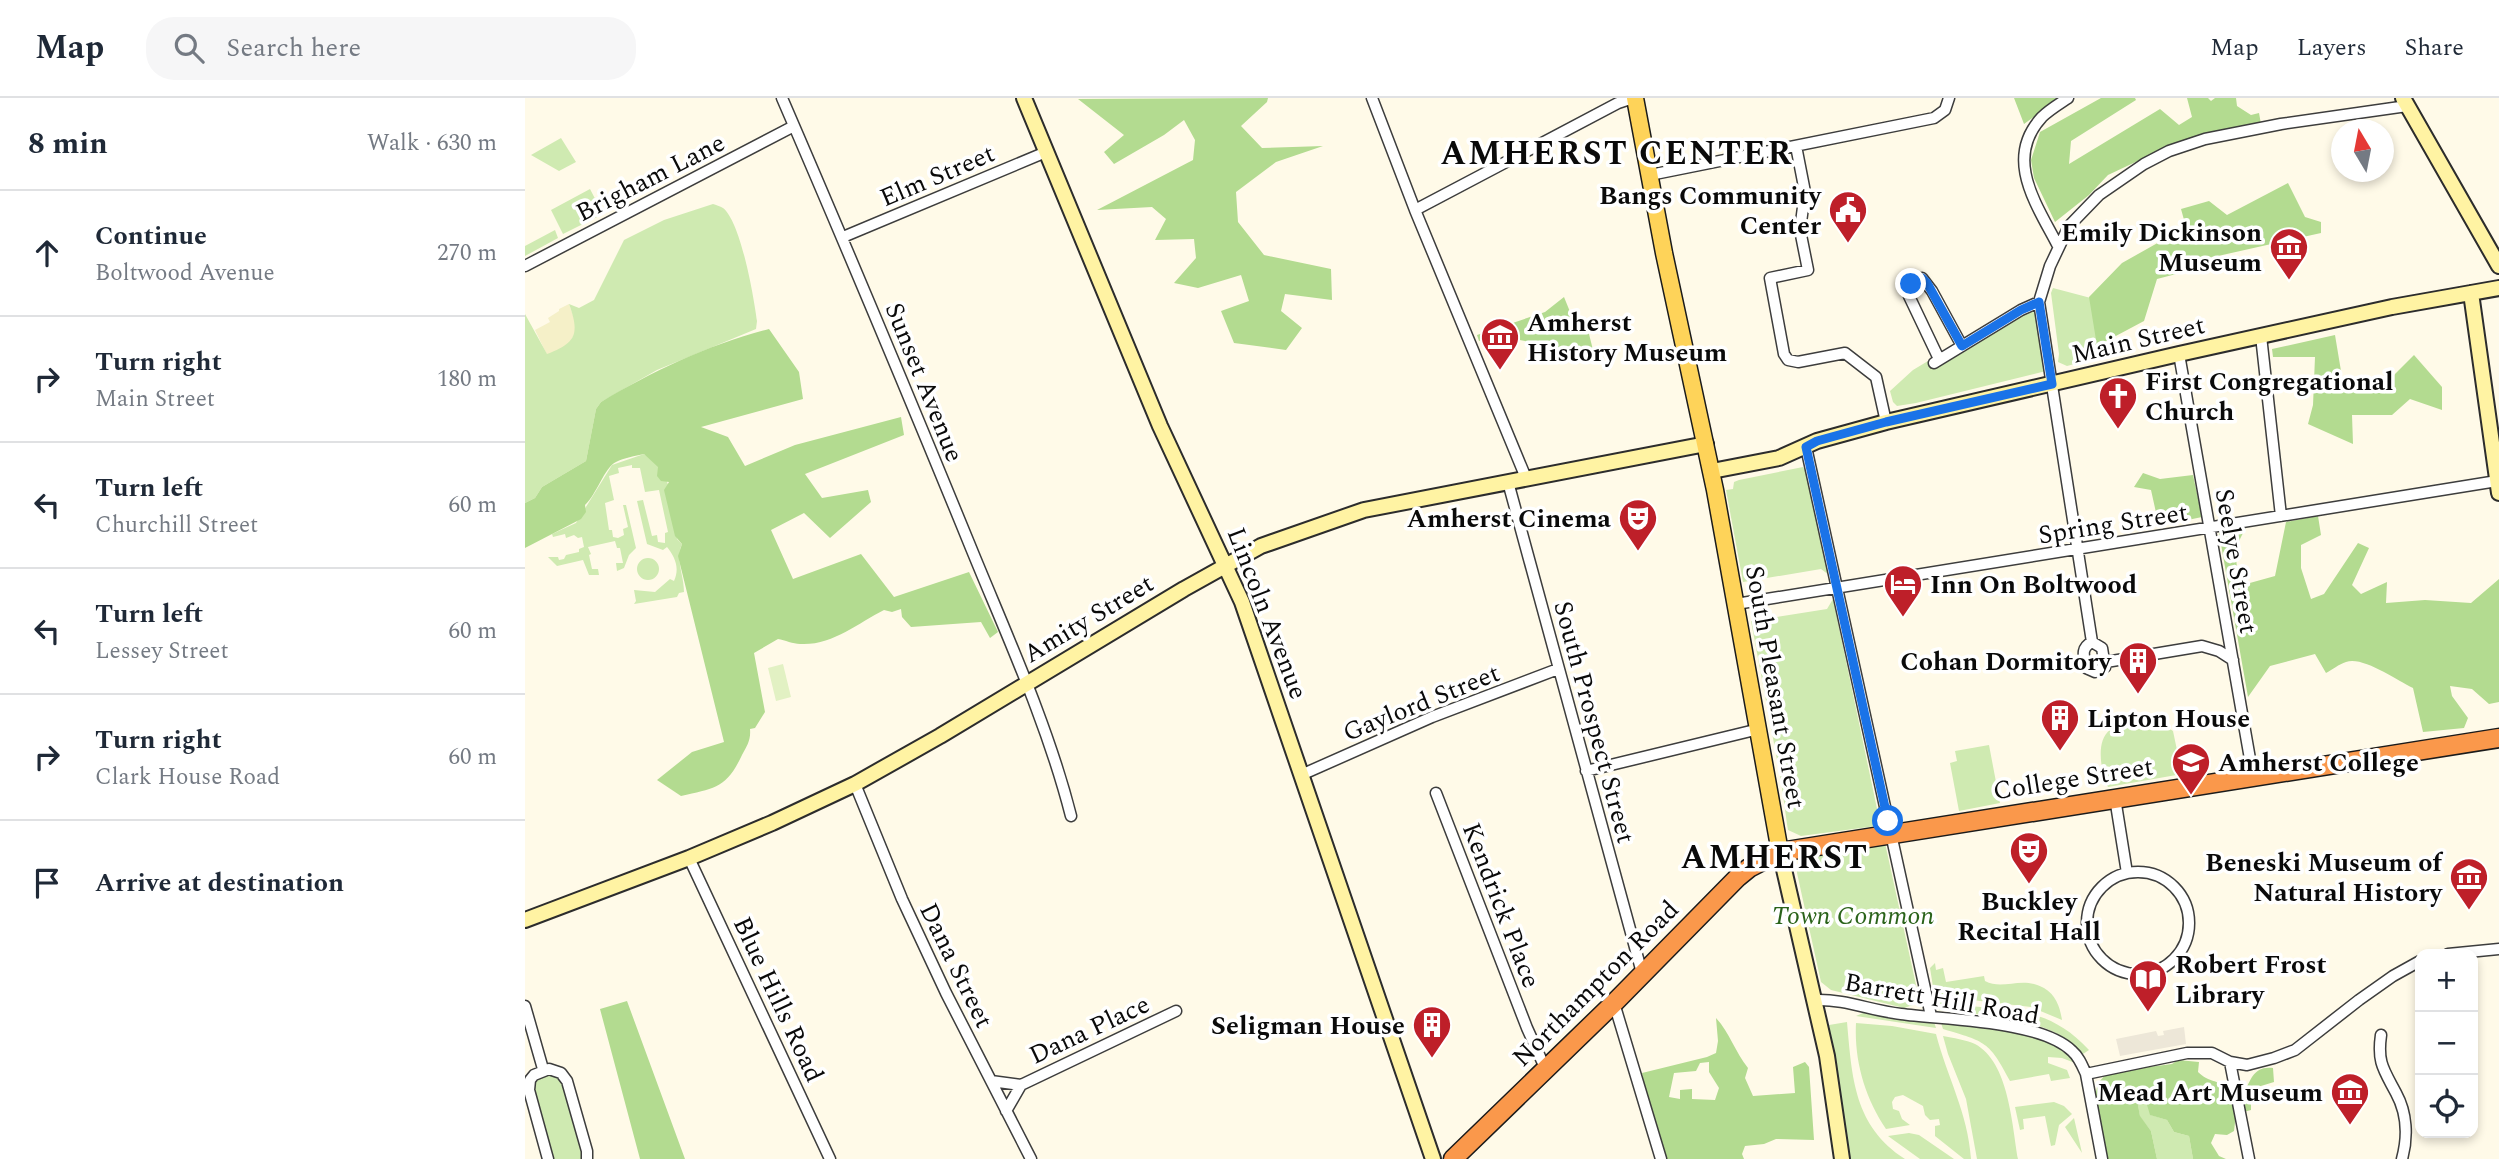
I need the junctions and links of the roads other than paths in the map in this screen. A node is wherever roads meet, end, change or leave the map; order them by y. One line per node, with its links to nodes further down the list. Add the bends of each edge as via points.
1 (782, 98): 8 (street, Sunset Avenue)
2 (1024, 98): 10 (main road, Lincoln Avenue)
3 (1372, 98): 12 (street)
4 (1634, 98): 11 (main road, South Pleasant Street); 12 (street)
5 (1949, 98): 9 (street, via 1945,110 1934,118)
6 (2068, 98): 14 (street, via 2033,128 2023,158 2029,190)
7 (2405, 102): 14 (street, via 2205,139 2169,151 2099,195 2069,226); 16 (main road)
8 (795, 126): 13 (street, Sunset Avenue); 15 (street, Brigham Lane)
9 (1795, 146): 11 (street); 24 (street, via 1805,192 1800,230 1808,270 1770,278 1784,354 1798,362 1845,353 1852,357 1876,377)
10 (1046, 152): 13 (street, Elm Street); 34 (main road, Lincoln Avenue, via 1160,426)
11 (1650, 174): 25 (main road, South Pleasant Street)
12 (1415, 210): 28 (street)
13 (843, 236): 41 (street, Sunset Avenue)
14 (2058, 246): 19 (street)
15 (525, 266)
16 (2499, 266)
17 (2499, 288): 18 (main road, Main Street)
18 (2471, 293): 20 (main road, Main Street); 30 (main road)
19 (2039, 302): 21 (street); 23 (street)
20 (2260, 336): 22 (main road, Main Street); 31 (street)
21 (1962, 346): 21 (street, via 1927,283 1917,279 1909,287 1909,296 1936,361)
22 (2179, 354): 23 (main road, Main Street); 32 (street, Seelye Street)
23 (2052, 384): 24 (main road, Main Street); 33 (street)
24 (1886, 422): 26 (main road, Main Street)
25 (1706, 443): 27 (main road, South Pleasant Street); 28 (main road, Amity Street)
26 (1806, 447): 27 (main road, Main Street, via 1779,458); 35 (street)
27 (1711, 471): 36 (main road, South Pleasant Street)
28 (1526, 478): 29 (main road, Amity Street)
29 (1508, 482): 34 (main road, Amity Street, via 1349,513 1261,546); 40 (street, South Prospect Street)
30 (2498, 487): 31 (street, Spring Street)
31 (2281, 516): 32 (street, Spring Street)
32 (2210, 528): 33 (street, Spring Street); 38 (street, Seelye Street)
33 (2078, 550): 35 (street, Spring Street); 37 (street)
34 (1226, 565): 41 (main road, Amity Street); 45 (main road, Lincoln Avenue)
35 (1838, 587): 36 (street, Spring Street); 51 (street)
36 (1736, 604): 42 (main road, South Pleasant Street)
37 (2092, 642): 39 (street, via 2102,648); 39 (street, via 2084,648 2086,668 2101,670)
38 (2233, 660): 39 (street, via 2219,650 2201,646); 46 (street, Seelye Street)
39 (2106, 662)
40 (1558, 669): 44 (street, South Prospect Street); 45 (street, Gaylord Street, via 1432,717)
41 (1028, 684): 47 (main road, Amity Street); 50 (street, Sunset Avenue)
42 (1759, 729): 44 (street); 52 (main road, South Pleasant Street)
43 (2499, 738): 46 (highway, College Street)
44 (1586, 771): 59 (street, South Prospect Street)
45 (1301, 775): 77 (main road, Lincoln Avenue)
46 (2253, 776): 49 (highway, College Street)
47 (855, 784): 53 (main road, Amity Street); 70 (street, Dana Street, via 902,899)
48 (1436, 793): 68 (street, Kendrick Place)
49 (2115, 798): 51 (highway, College Street); 54 (street)
50 (1071, 816)
51 (1891, 833): 52 (highway, College Street); 64 (street)
52 (1780, 852): 59 (highway, Northampton Road, via 1749,868); 60 (main road, South Pleasant Street)
53 (689, 858): 55 (main road, Amity Street); 75 (street, Blue Hills Road)
54 (2127, 873): 54 (street, via 2113,878 2092,899 2088,934 2107,964 2120,971 2149,973 2163,968 2183,947 2189,926 2186,905 2168,882 2155,875)
55 (525, 920)
56 (2499, 949): 57 (street)
57 (2478, 951)
58 (2415, 964): 66 (street, via 2295,1050 2247,1065)
59 (1641, 973): 61 (highway, Northampton Road)
60 (1816, 1000): 64 (street, Barrett Hill Road); 80 (main road, South Pleasant Street)
61 (1614, 1003): 68 (highway, Northampton Road); 79 (street)
62 (525, 1006): 67 (street)
63 (1176, 1011): 71 (street, Dana Place)
64 (1931, 1016): 69 (street, Barrett Hill Road, via 1984,1021 2038,1034 2072,1050)
65 (2381, 1035): 83 (street, via 2379,1060 2405,1120)
66 (2229, 1062): 69 (street, via 2213,1052 2187,1053); 82 (street)
67 (543, 1069): 73 (street, via 532,1077 529,1090); 74 (street, via 555,1070 567,1081)
68 (1546, 1070): 78 (highway, Northampton Road)
69 (2086, 1074): 81 (street)
70 (991, 1081): 71 (street, Dana Place); 72 (street, Dana Street)
71 (1021, 1085): 72 (street, Dana Place)
72 (1006, 1111): 76 (street, Dana Street)
73 (548, 1159)
74 (587, 1159)
75 (830, 1159)
76 (1031, 1159)
77 (1433, 1159)
78 (1453, 1159)
79 (1661, 1159)
80 (1842, 1159)
81 (2102, 1159)
82 (2249, 1159)
83 (2402, 1159)

